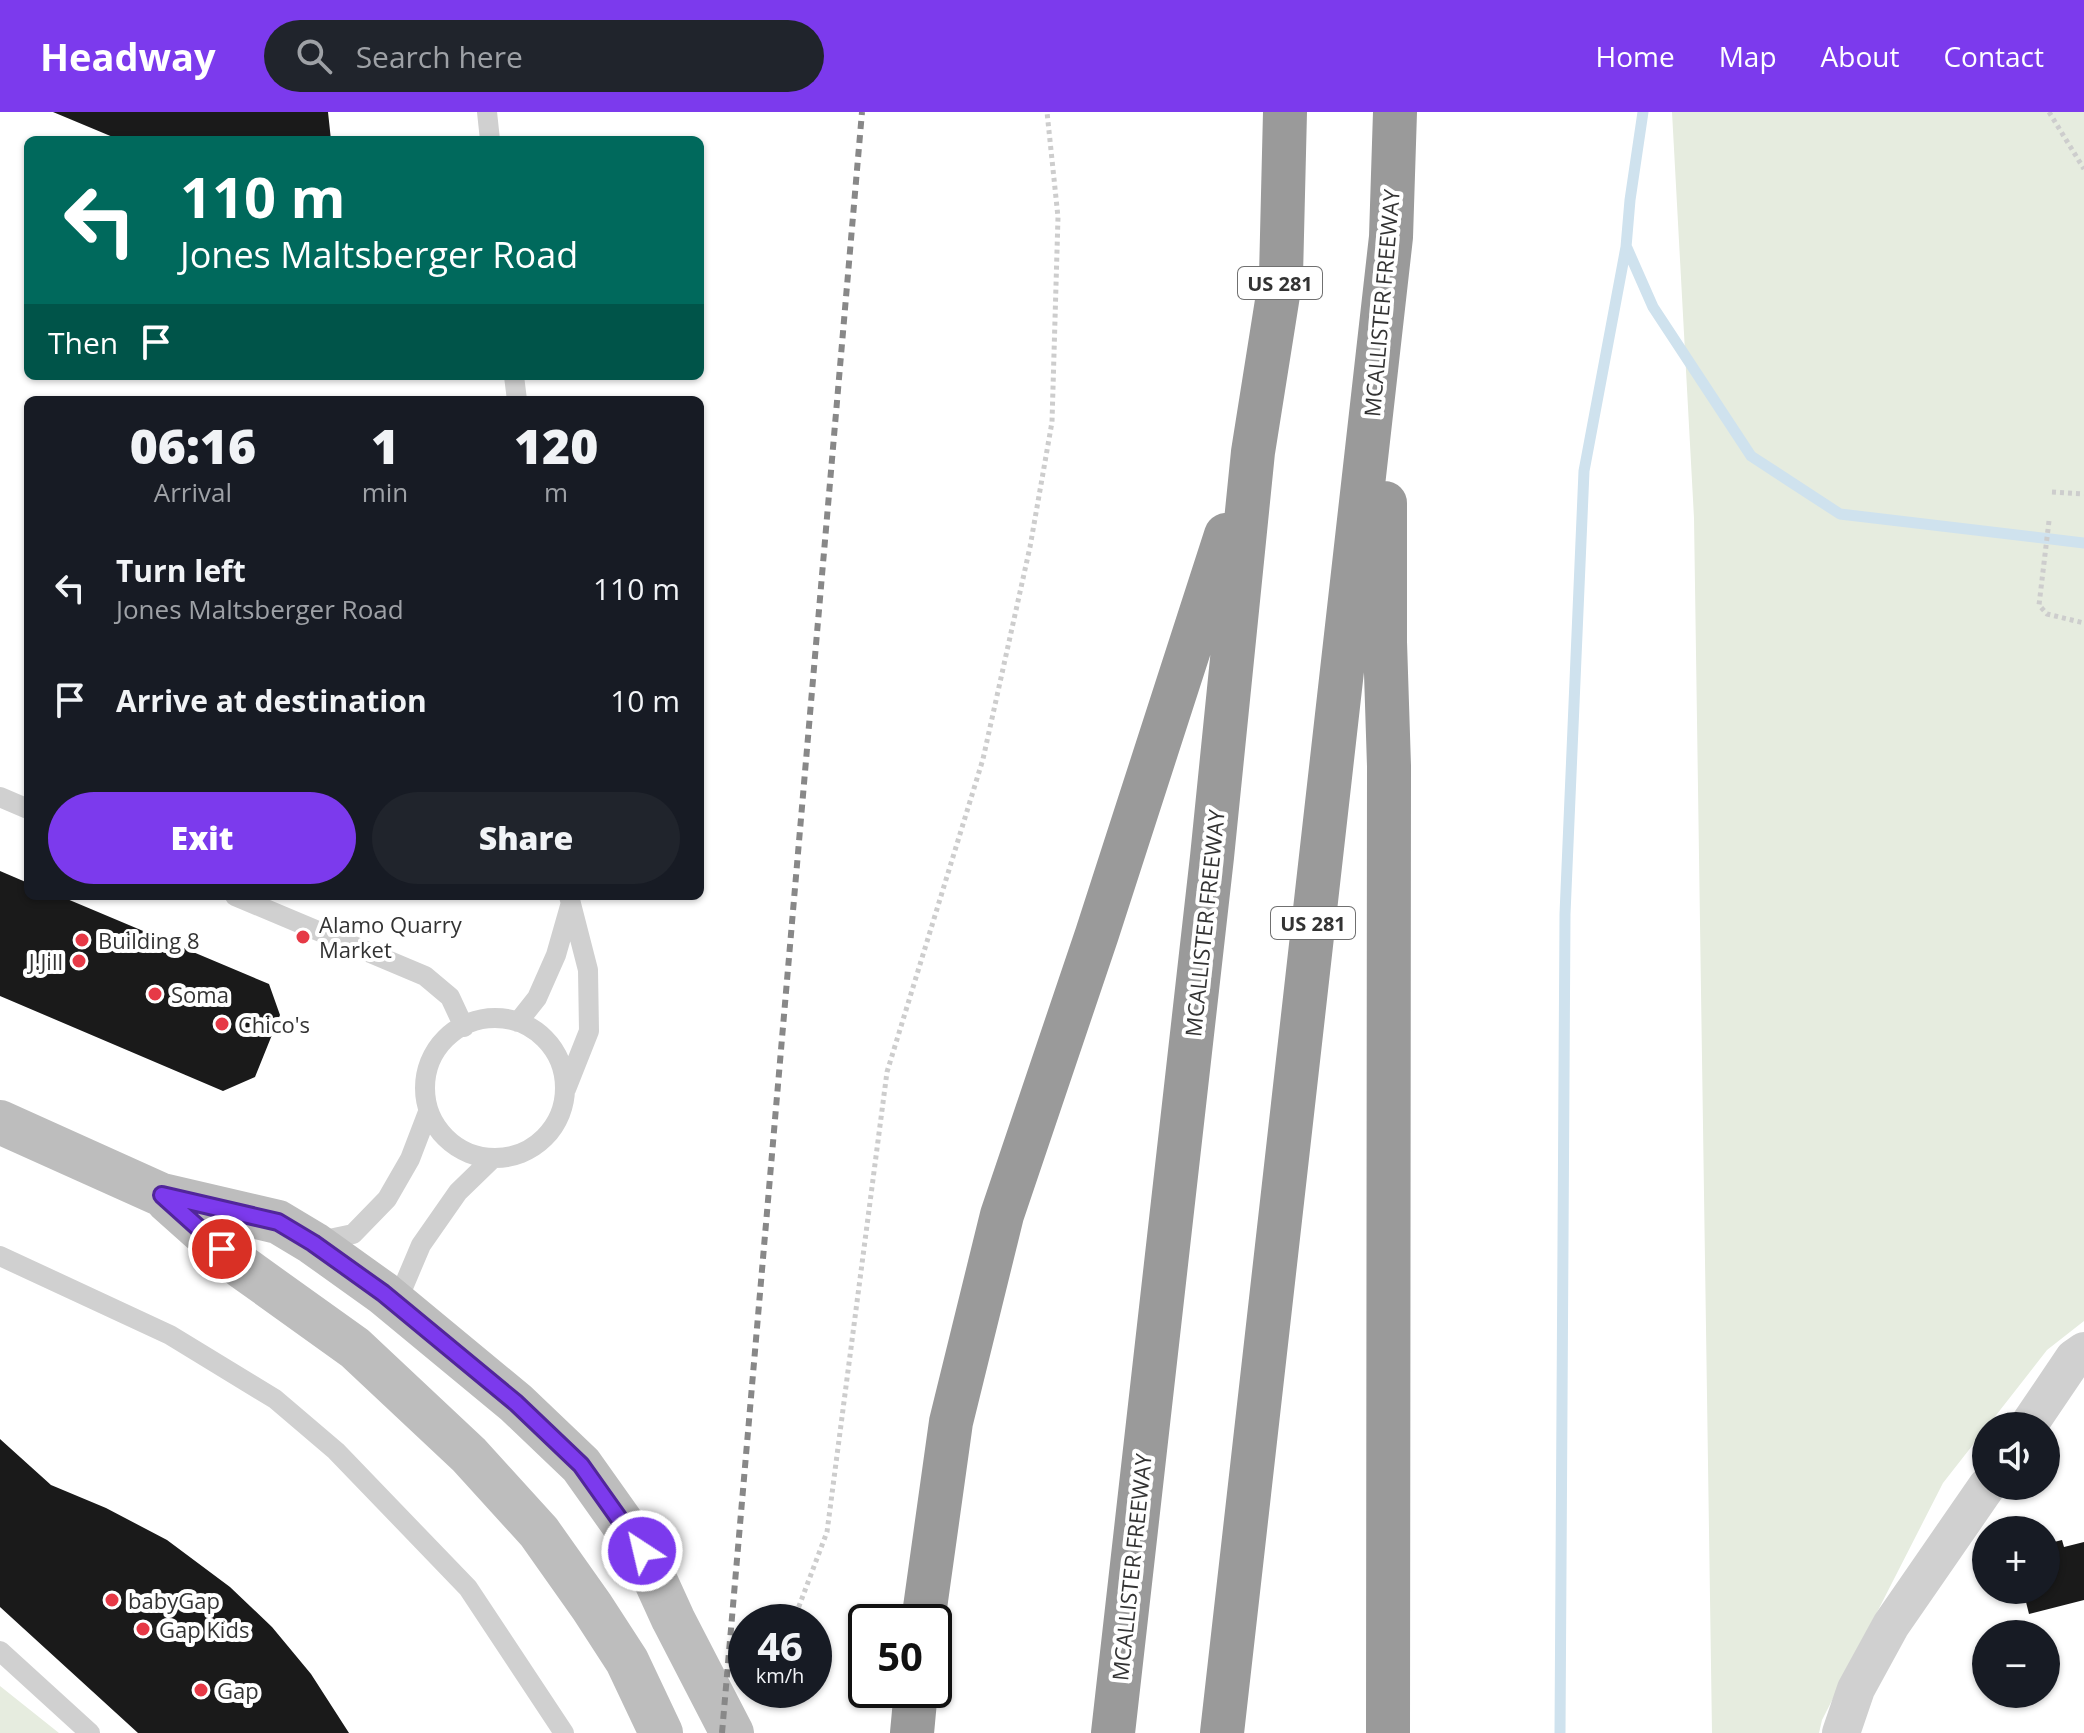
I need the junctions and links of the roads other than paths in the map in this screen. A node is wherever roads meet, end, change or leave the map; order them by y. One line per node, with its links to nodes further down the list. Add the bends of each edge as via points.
1 (487, 112): 4 (lane)
2 (1285, 112): 6 (highway, MCALLISTER FREEWAY / US 281, via 1281,276)
3 (1395, 112): 5 (highway, MCALLISTER FREEWAY / US 281)
4 (490, 136)
5 (1386, 284): 31 (highway, MCALLISTER FREEWAY / US 281); 32 (highway)
6 (1253, 452): 24 (highway, via 1002,1215 951,1422); 30 (highway, MCALLISTER FREEWAY / US 281)
7 (0, 797): 8 (lane)
8 (24, 807)
9 (244, 900): 12 (lane, via 425,976 450,997)
10 (569, 901): 11 (lane, via 556,955 537,998); 13 (lane, via 588,970 589,1031)
11 (518, 1022): 12 (lane, via 495,1018); 13 (lane, via 534,1029 558,1055)
12 (464, 1027): 14 (lane, via 438,1048 428,1068)
13 (566, 1089): 16 (lane, via 560,1117 544,1140 520,1155)
14 (428, 1112): 16 (lane, via 443,1136 465,1152); 18 (lane, via 387,1199 353,1234)
15 (0, 1122): 17 (main road)
16 (492, 1159): 20 (lane, via 458,1192 421,1245)
17 (162, 1195): 18 (main road, via 278,1222); 28 (main road, via 242,1267 355,1348 469,1455 539,1532 592,1607 627,1661)
18 (313, 1243): 20 (main road)
19 (0, 1256): 27 (lane, via 170,1335 275,1399 336,1451 468,1588)
20 (396, 1304): 29 (main road, via 516,1403 581,1465 642,1551)
21 (2084, 1351): 22 (street)
22 (2037, 1412)
23 (1977, 1500): 33 (street, via 1891,1625 1856,1689)
24 (926, 1604)
25 (0, 1651): 26 (lane)
26 (90, 1733)
27 (564, 1733)
28 (661, 1733)
29 (732, 1733)
30 (1113, 1733)
31 (1222, 1733)
32 (1388, 1733)
33 (1841, 1733)

